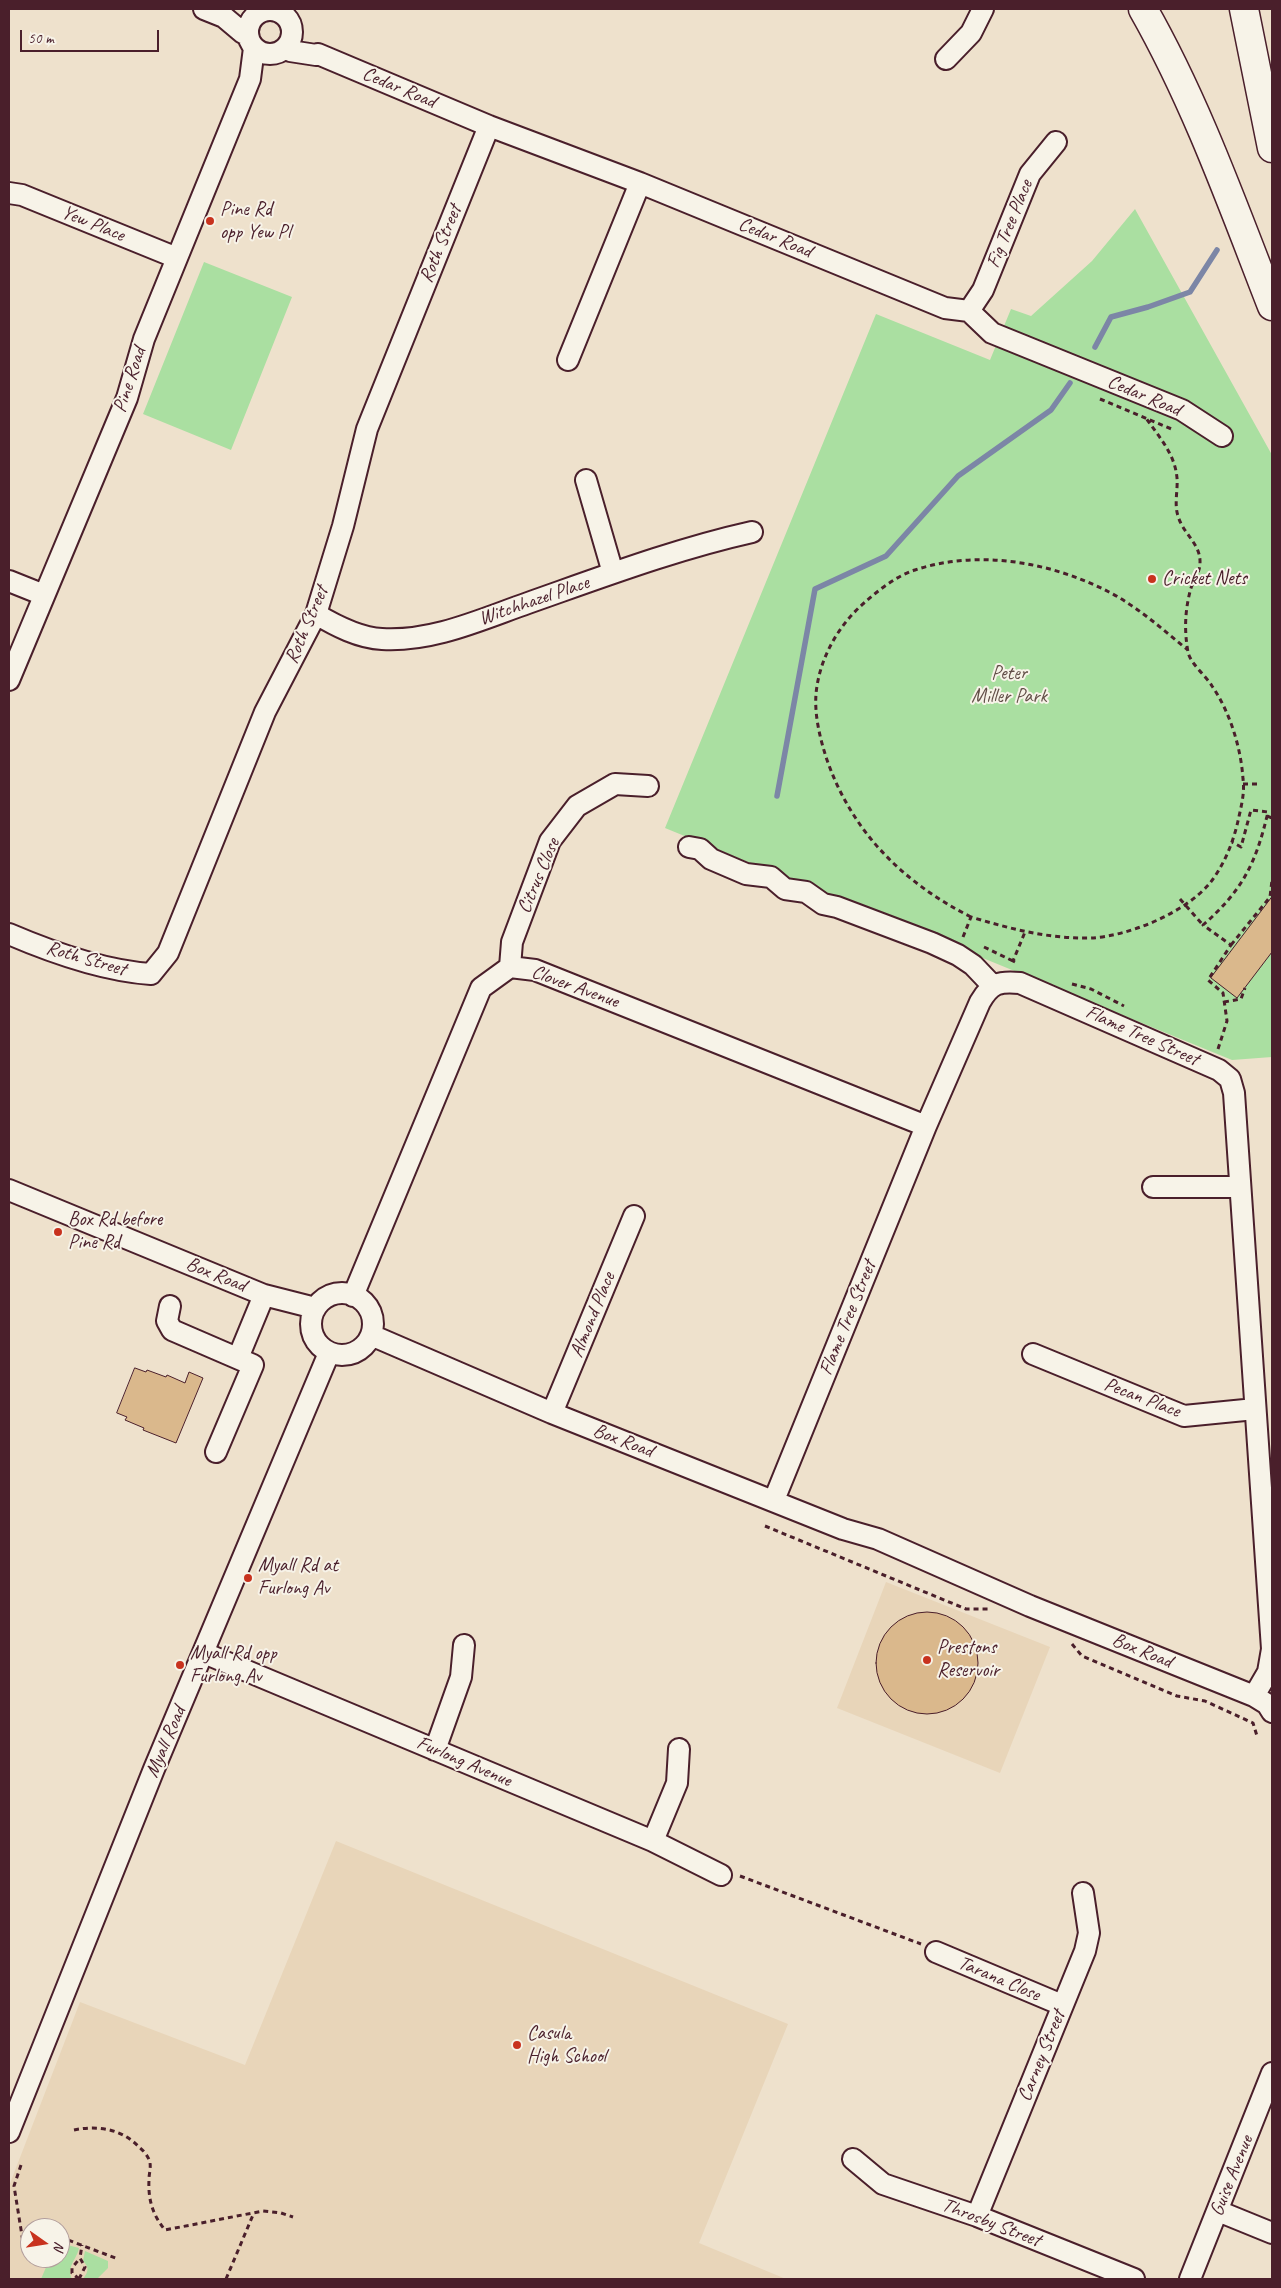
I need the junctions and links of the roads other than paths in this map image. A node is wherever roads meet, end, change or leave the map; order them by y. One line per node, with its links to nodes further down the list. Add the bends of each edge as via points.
1 (204, 9): 5 (street, Cedar Road, via 224,17 243,33)
2 (984, 9): 6 (street, via 971,33)
3 (1143, 9): 13 (highway, via 1172,64 1219,170)
4 (1244, 9): 9 (highway)
5 (271, 28): 7 (street, Cedar Road, via 290,51 318,54); 12 (street, Pine Road, via 268,60 250,79)
6 (946, 59)
7 (489, 126): 10 (street, Cedar Road); 22 (street, Roth Street, via 367,429 343,526)
8 (1056, 142): 14 (street, Fig Tree Place, via 1030,174 983,290)
9 (1272, 148)
10 (640, 183): 14 (street, Cedar Road, via 945,308); 15 (street)
11 (9, 193): 12 (street, Yew Place, via 22,195)
12 (177, 258): 21 (street, Pine Road, via 137,358 127,398)
13 (1272, 306)
14 (969, 311): 16 (street, Cedar Road, via 992,333 1182,410)
15 (568, 360)
16 (1222, 436)
17 (586, 480): 19 (street)
18 (752, 532): 19 (street, Witchhazel Place)
19 (613, 573): 22 (street, Witchhazel Place, via 441,633 408,638 382,640 359,635)
20 (9, 581): 21 (street)
21 (44, 596): 23 (street, Pine Road)
22 (316, 614): 26 (street, Roth Street, via 265,712 161,964 151,974 131,972 55,952)
23 (9, 680)
24 (648, 786): 27 (street, Citrus Close, via 615,784 577,806 550,841 512,942)
25 (689, 847): 28 (street, via 700,849 711,859 746,874 771,877 785,889 806,892 823,904 932,943 966,959)
26 (9, 934)
27 (510, 967): 29 (street, Clover Avenue, via 544,973); 35 (street, Clover Avenue, via 481,988)
28 (998, 984): 29 (street, Flame Tree Street, via 987,990 980,1002); 31 (street, Flame Tree Street, via 1020,983 1219,1070 1230,1079 1234,1092)
29 (926, 1126): 45 (street, Flame Tree Street)
30 (1152, 1187): 31 (street)
31 (1240, 1187): 42 (street, Flame Tree Street)
32 (9, 1190): 34 (street, Box Road)
33 (634, 1216): 43 (street, Almond Place)
34 (264, 1295): 37 (street, Box Road); 41 (street)
35 (353, 1296): 37 (street, via 330,1295); 38 (street, via 366,1306 371,1315)
36 (170, 1306): 41 (street, via 167,1321 172,1330)
37 (315, 1308): 39 (street, via 311,1318 314,1338)
38 (371, 1335): 39 (street, via 358,1351 338,1355); 43 (street, Box Road)
39 (329, 1353): 47 (street, Myall Road)
40 (1033, 1354): 42 (street, Pecan Place, via 1184,1416)
41 (238, 1358): 44 (street, via 252,1365)
42 (1255, 1409): 48 (street, Flame Tree Street, via 1272,1649 1268,1672)
43 (552, 1413): 45 (street, Box Road)
44 (216, 1452)
45 (774, 1500): 48 (street, Box Road, via 843,1529 878,1539 1030,1606)
46 (464, 1645): 51 (street, via 461,1677)
47 (204, 1653): 51 (street, Furlong Avenue); 58 (street, Myall Road, via 154,1769)
48 (1254, 1696): 49 (street, via 1267,1704)
49 (1272, 1712)
50 (679, 1749): 52 (street, via 677,1783)
51 (436, 1750): 52 (street, Furlong Avenue)
52 (654, 1841): 53 (street, Furlong Avenue)
53 (722, 1875)
54 (1083, 1893): 56 (street, Carney Street, via 1089,1933)
55 (936, 1952): 56 (street, Tarana Close)
56 (1062, 2005): 61 (street, Carney Street)
57 (1272, 2073): 60 (street, Guise Avenue)
58 (9, 2132)
59 (854, 2160): 61 (street, Throsby Street, via 883,2184)
60 (1218, 2211): 62 (street); 64 (street, Guise Avenue)
61 (977, 2216): 63 (street, Throsby Street)
62 (1272, 2233)
63 (1134, 2279)
64 (1190, 2279)

